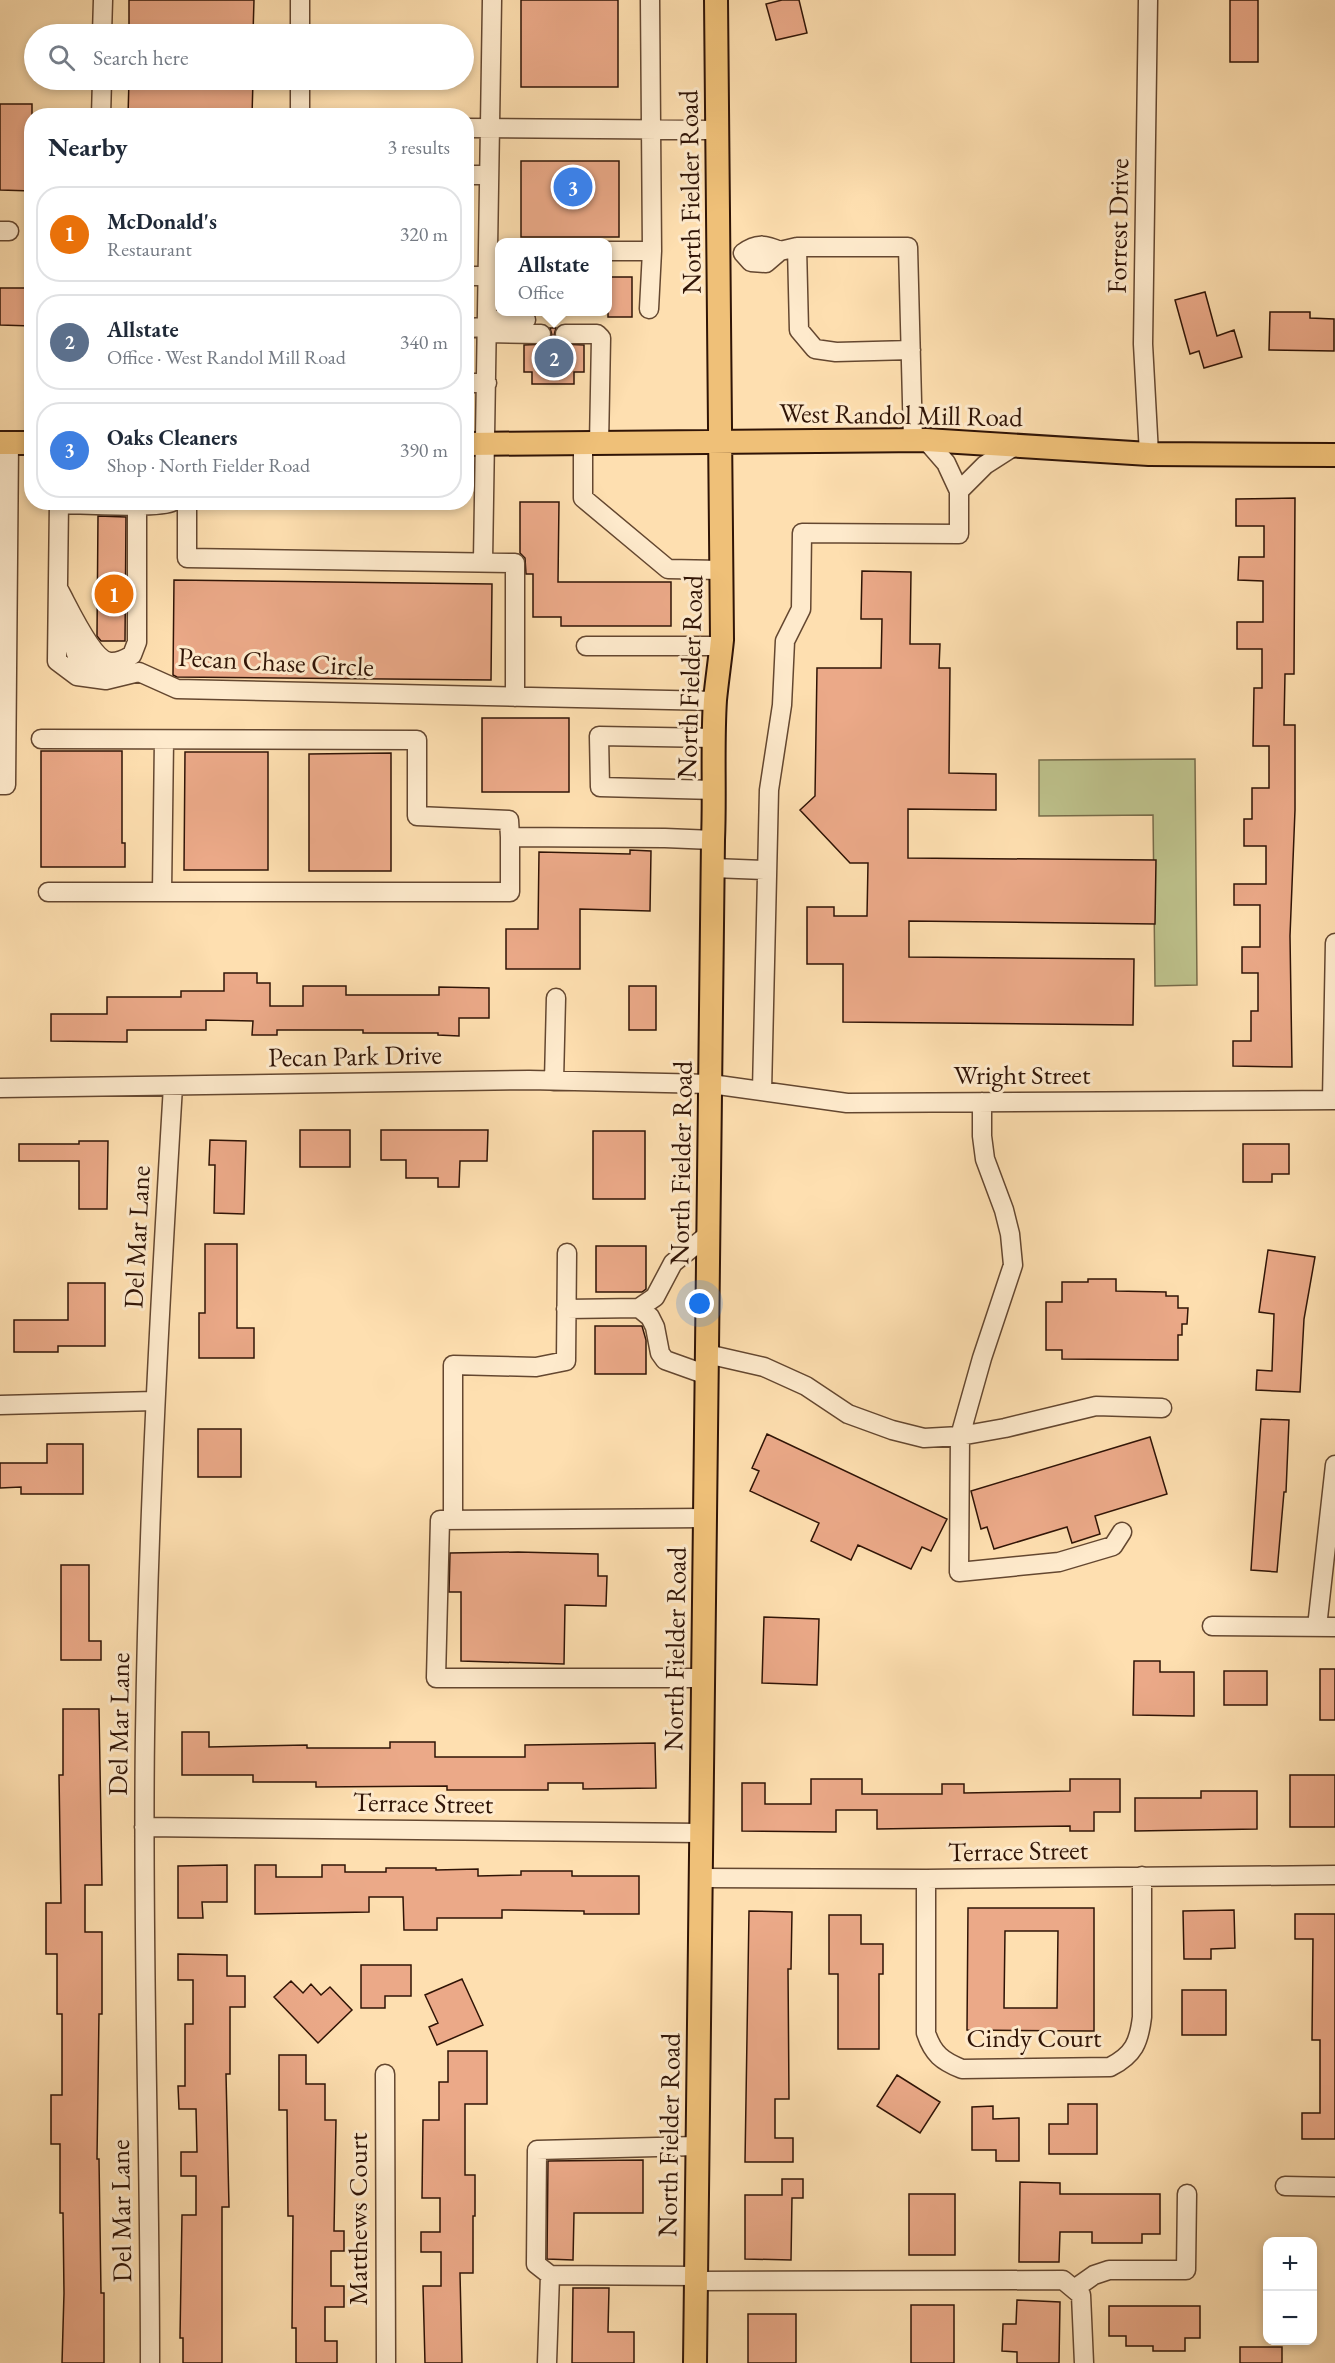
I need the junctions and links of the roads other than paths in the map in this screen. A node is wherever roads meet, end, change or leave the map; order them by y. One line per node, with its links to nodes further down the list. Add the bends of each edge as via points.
1 (103, 0): 7 (street)
2 (300, 0): 8 (street)
3 (492, 0): 14 (street)
4 (650, 0): 15 (street)
5 (716, 0): 16 (main road, North Fielder Road)
6 (1148, 0): 42 (street, Forrest Drive, via 1143,344)
7 (102, 24)
8 (300, 24)
9 (102, 90): 11 (street)
10 (300, 90): 12 (street)
11 (101, 108)
12 (300, 108)
13 (474, 128): 14 (street)
14 (490, 128): 15 (street); 18 (street)
15 (650, 130): 16 (street); 22 (street)
16 (718, 130): 23 (main road, North Fielder Road)
17 (474, 175): 18 (street)
18 (489, 175): 20 (street)
19 (789, 249): 23 (street, via 765,244 743,254); 32 (street, via 799,330 815,349); 32 (street, via 908,247)
20 (494, 251): 25 (street)
21 (612, 251): 22 (street)
22 (652, 251): 26 (street)
23 (720, 255): 36 (main road, North Fielder Road)
24 (474, 276): 25 (street)
25 (488, 276): 28 (street)
26 (649, 309)
27 (526, 320): 28 (street)
28 (488, 327): 29 (street); 30 (street); 34 (street)
29 (474, 328)
30 (541, 334)
31 (565, 334): 40 (street, via 597,334 601,338)
32 (911, 350): 35 (street)
33 (474, 383): 34 (street)
34 (487, 383): 39 (street)
35 (920, 440): 36 (main road, West Randol Mill Road); 41 (main road, West Randol Mill Road); 44 (street, via 946,463)
36 (720, 441): 40 (main road, West Randol Mill Road); 52 (main road, North Fielder Road)
37 (4, 443): 38 (main road); 50 (street)
38 (24, 443)
39 (476, 444): 40 (main road, West Randol Mill Road); 45 (street)
40 (591, 444): 52 (street, via 583,498 668,569)
41 (1016, 445): 42 (main road, West Randol Mill Road); 44 (street, via 985,465)
42 (1149, 454): 43 (main road, West Randol Mill Road)
43 (1335, 455)
44 (959, 490): 68 (street, via 959,534 802,533 801,609 785,641 782,705 769,790)
45 (475, 501): 51 (street)
46 (59, 510): 53 (street, Pecan Chase Circle)
47 (142, 510): 57 (street, via 146,657)
48 (142, 510): 53 (street, via 137,642 132,655 112,669 103,670 79,661 74,651 74,617)
49 (187, 510): 51 (street, via 187,558)
50 (4, 530): 54 (street)
51 (483, 561): 58 (street, via 516,563)
52 (721, 570): 56 (main road, North Fielder Road)
53 (58, 588): 57 (street, Pecan Chase Circle, via 57,661 76,676 106,680)
54 (4, 615): 63 (street, via 6,785)
55 (586, 646): 56 (street)
56 (721, 646): 59 (main road, North Fielder Road)
57 (139, 672): 58 (street, Pecan Chase Circle, via 177,689)
58 (516, 697): 59 (street, Pecan Chase Circle)
59 (715, 701): 60 (main road, North Fielder Road)
60 (714, 738): 64 (main road, North Fielder Road); 64 (street, via 599,736 600,787)
61 (41, 739): 62 (street)
62 (164, 740): 65 (street, via 417,740 417,816 509,820); 70 (street)
63 (0, 785)
64 (715, 790): 66 (main road, North Fielder Road)
65 (510, 837): 66 (street); 70 (street, via 510,892)
66 (713, 840): 67 (main road, North Fielder Road)
67 (712, 868): 68 (street); 74 (main road, North Fielder Road)
68 (767, 870): 77 (street)
69 (48, 892): 70 (street)
70 (162, 892)
71 (1335, 943): 78 (street)
72 (556, 998): 73 (street)
73 (554, 1081): 74 (street, Pecan Park Drive); 75 (street, Pecan Park Drive)
74 (711, 1084): 77 (street, Wright Street); 80 (main road, North Fielder Road)
75 (172, 1086): 76 (street, Pecan Park Drive); 85 (street, Del Mar Lane)
76 (0, 1088)
77 (762, 1091): 79 (street, Wright Street, via 847,1103)
78 (1333, 1100): 79 (street, Wright Street)
79 (982, 1102): 88 (street, via 985,1159 1004,1210 1013,1265)
80 (709, 1234): 82 (street, via 673,1263 655,1297); 84 (main road, North Fielder Road)
81 (567, 1253): 83 (street)
82 (639, 1308): 83 (street); 84 (street, via 656,1327 664,1360)
83 (566, 1309): 91 (street, via 566,1360 536,1366 453,1365)
84 (707, 1364): 88 (street, via 764,1366 806,1386 848,1414 892,1430 924,1438); 90 (main road, North Fielder Road)
85 (154, 1401): 86 (street); 96 (street, Del Mar Lane)
86 (0, 1405)
87 (1162, 1408): 88 (street, via 1095,1406)
88 (960, 1436): 92 (street, via 959,1572 1059,1562 1113,1546)
89 (1335, 1465): 94 (street)
90 (705, 1518): 91 (street); 95 (main road, North Fielder Road)
91 (453, 1520): 95 (street, via 440,1520 436,1678)
92 (1122, 1532)
93 (1212, 1626): 94 (street)
94 (1326, 1627)
95 (704, 1678): 97 (main road, North Fielder Road)
96 (144, 1827): 97 (street, Terrace Street); 110 (street, Del Mar Lane)
97 (701, 1833): 100 (main road, North Fielder Road)
98 (1335, 1875): 99 (street, Terrace Street)
99 (1142, 1876): 101 (street, Terrace Street); 101 (street, Cindy Court, via 1140,2035 1123,2061 1110,2067 962,2069 945,2062 932,2050 926,2033)
100 (702, 1878): 101 (street, Terrace Street); 103 (main road, North Fielder Road)
101 (926, 1879)
102 (385, 2074): 111 (street, Matthews Court)
103 (697, 2146): 107 (street, via 537,2150); 108 (main road, North Fielder Road)
104 (1285, 2186): 105 (street)
105 (1335, 2187)
106 (1187, 2194): 109 (street, via 1186,2270 1109,2270)
107 (543, 2270): 108 (street); 112 (street)
108 (696, 2279): 109 (street, via 1063,2280); 113 (main road, North Fielder Road)
109 (1074, 2289): 114 (street, via 1081,2295)
110 (150, 2363)
111 (386, 2363)
112 (547, 2363)
113 (696, 2363)
114 (1084, 2363)

